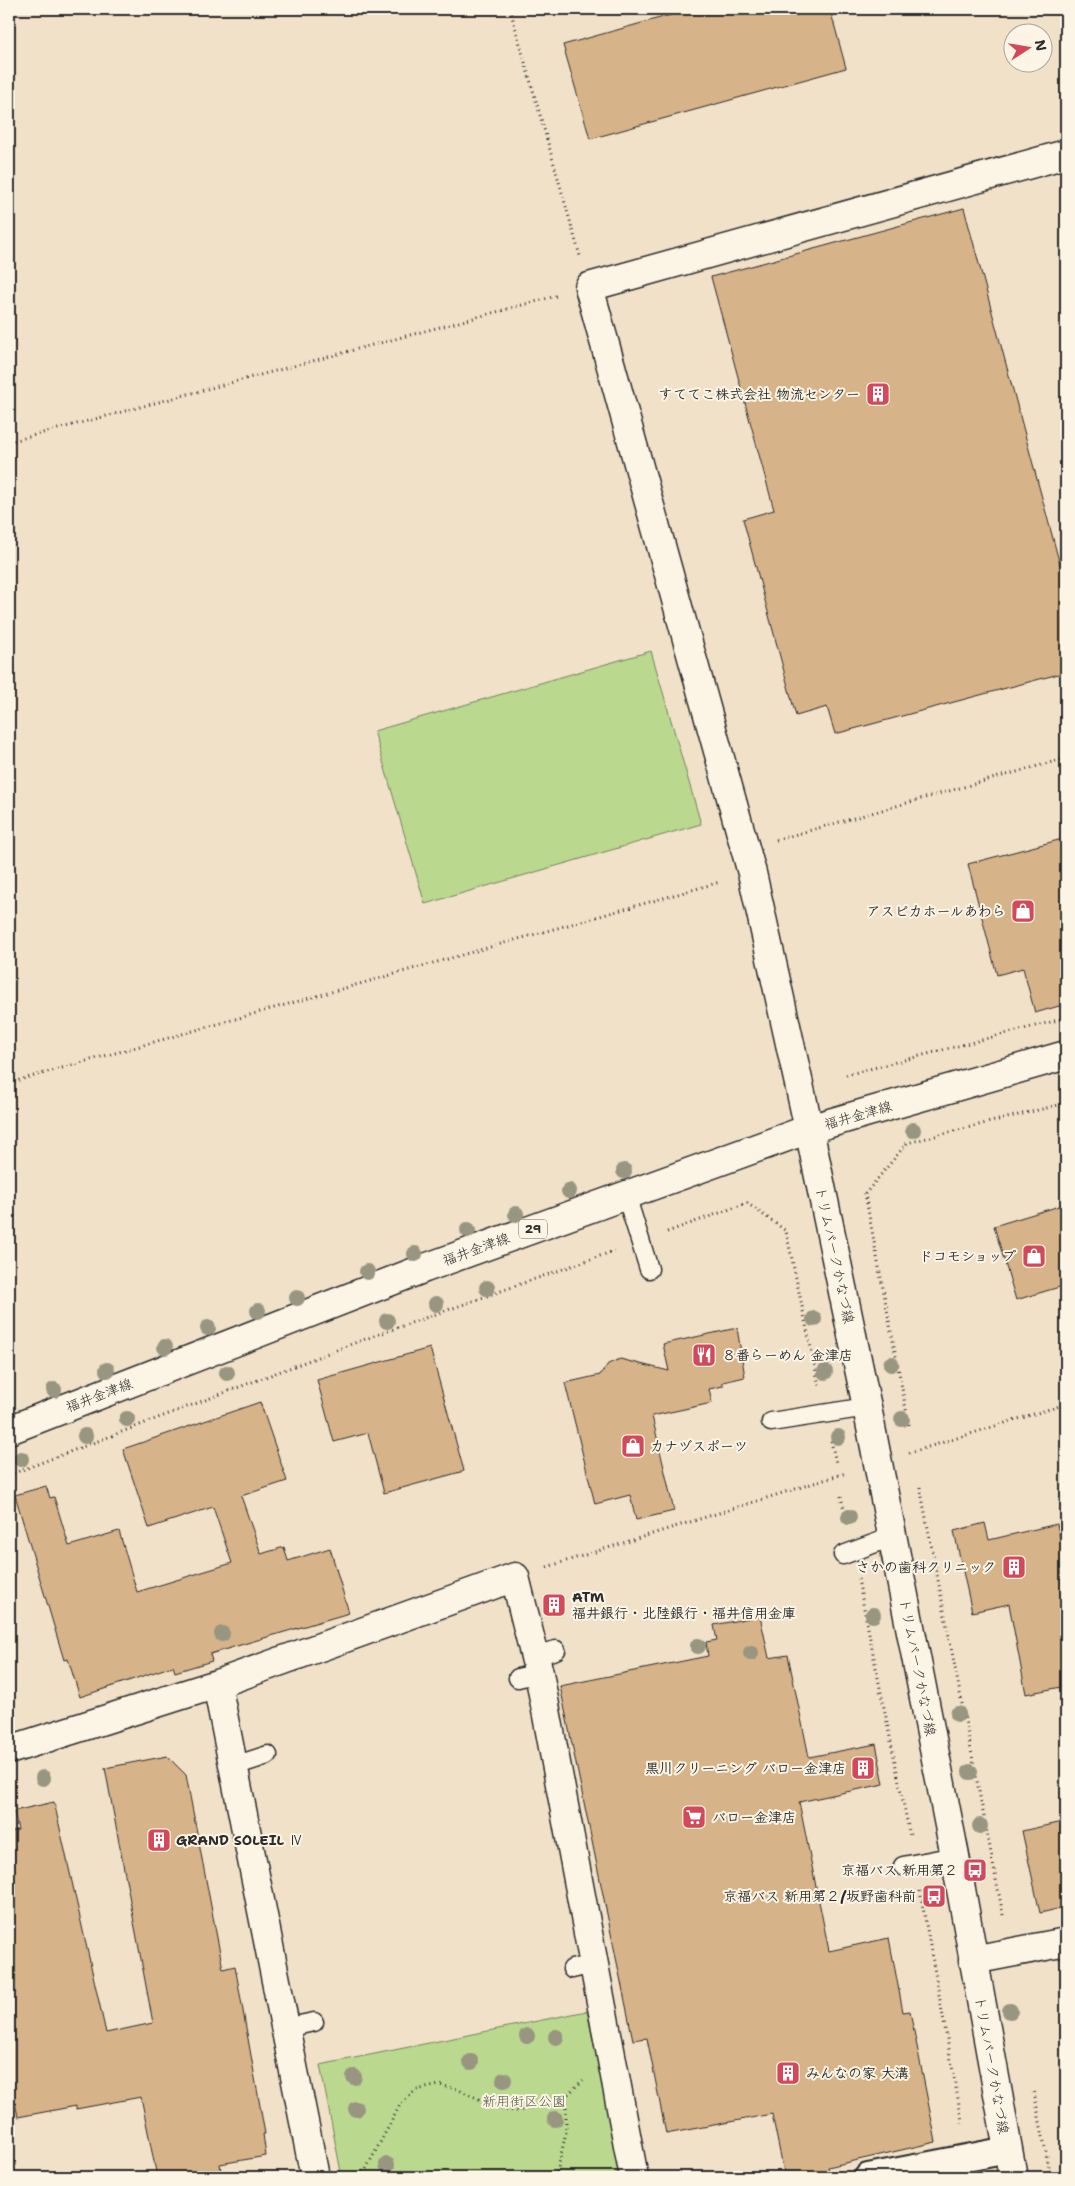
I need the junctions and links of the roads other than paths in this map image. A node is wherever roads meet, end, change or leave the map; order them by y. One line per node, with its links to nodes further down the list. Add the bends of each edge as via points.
1 (1066, 154): 3 (street, トリムパークかなづ線, via 589,287 749,860)
2 (1066, 1055): 3 (street, 福井金津線 / 29)
3 (809, 1129): 4 (street, 福井金津線 / 29); 6 (street, トリムパークかなづ線)
4 (626, 1195): 5 (lane); 8 (street, 福井金津線 / 29, via 416,1271)
5 (649, 1269)
6 (867, 1407): 7 (lane); 9 (street, トリムパークかなづ線)
7 (771, 1422)
8 (9, 1430)
9 (892, 1537): 10 (lane); 15 (street, トリムパークかなづ線)
10 (848, 1554)
11 (217, 1684): 12 (street); 14 (street); 23 (street, via 515,1576 537,1664 582,1966 614,2071)
12 (9, 1750)
13 (268, 1755): 14 (lane)
14 (234, 1766): 20 (street)
15 (955, 1856): 16 (lane); 18 (street, トリムパークかなづ線)
16 (909, 1865)
17 (1066, 1942): 18 (street)
18 (973, 1960): 21 (street, トリムパークかなづ線)
19 (314, 2022): 20 (lane)
20 (285, 2028): 22 (street)
21 (1008, 2150): 24 (street); 25 (street, トリムパークかなづ線)
22 (315, 2177)
23 (634, 2177)
24 (868, 2177)
25 (1013, 2177)

